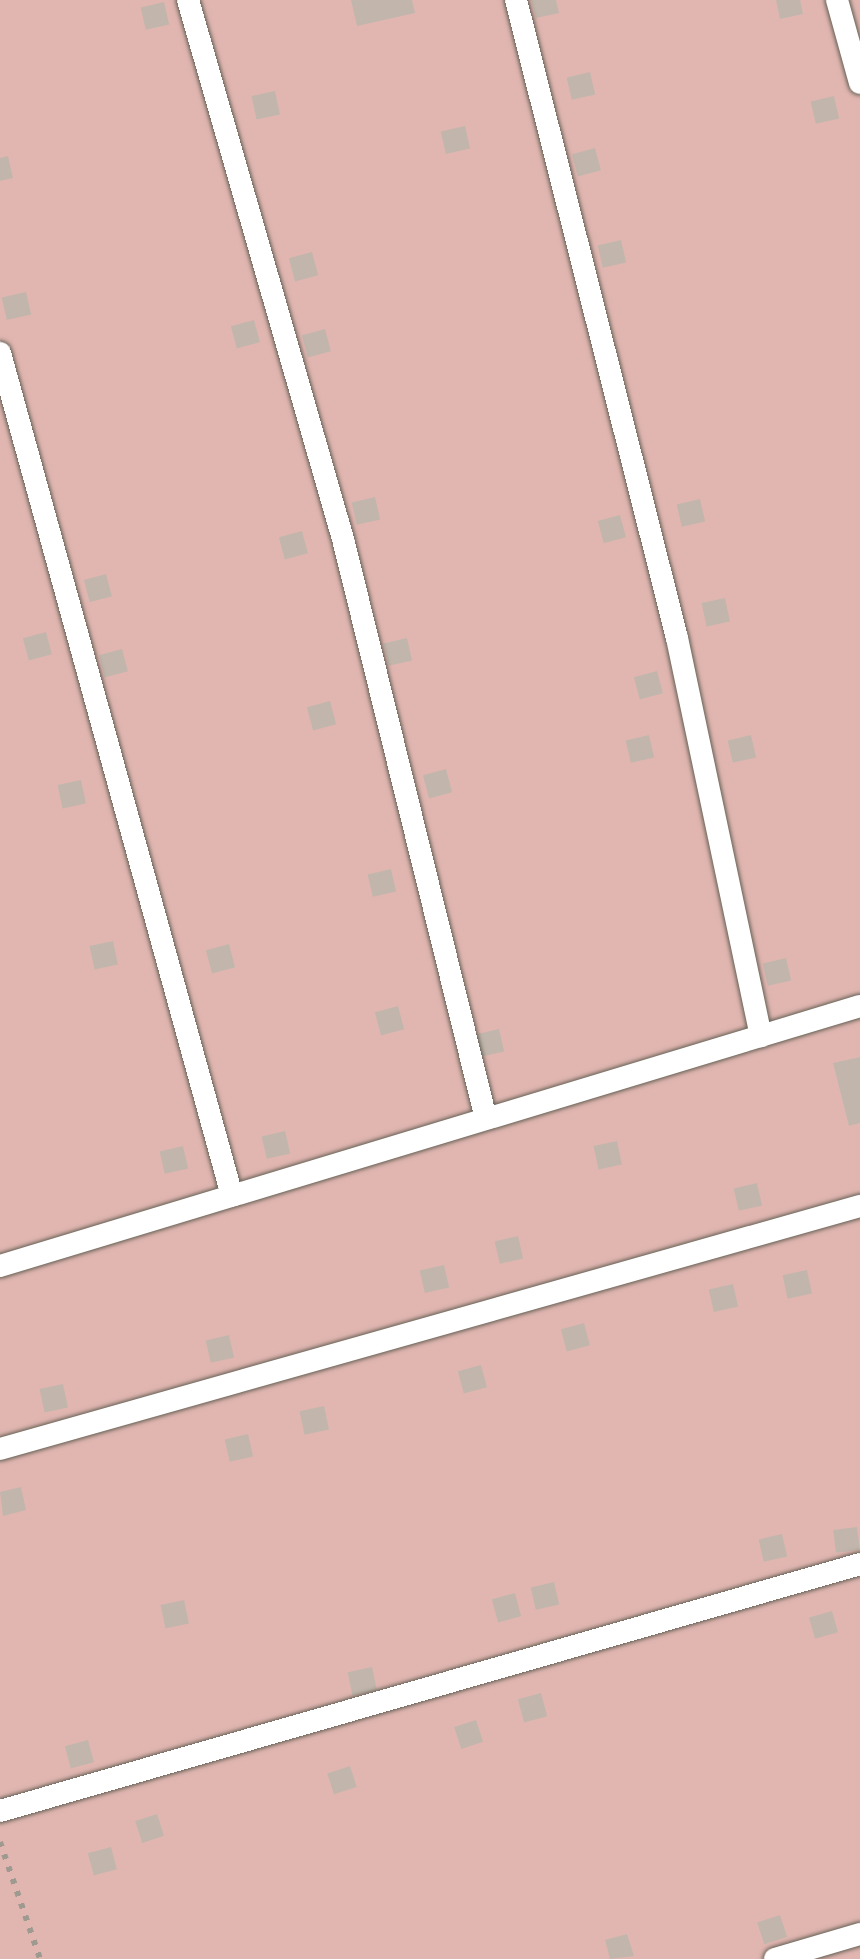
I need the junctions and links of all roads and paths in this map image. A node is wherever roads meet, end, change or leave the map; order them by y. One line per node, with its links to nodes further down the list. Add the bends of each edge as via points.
1 (188, 0): 8 (lane, via 344,539)
2 (516, 0): 7 (lane, via 678,638)
3 (837, 0): 4 (lane)
4 (860, 83)
5 (0, 353): 9 (lane)
6 (860, 1006): 7 (lane)
7 (762, 1036): 8 (lane)
8 (486, 1119): 9 (lane)
9 (232, 1196): 11 (lane)
10 (860, 1206): 12 (lane)
11 (0, 1266)
12 (0, 1449)
13 (860, 1564): 14 (lane)
14 (0, 1811)
15 (0, 1842): 17 (path)
16 (860, 1934): 18 (lane)
17 (40, 1959)
18 (775, 1959)

